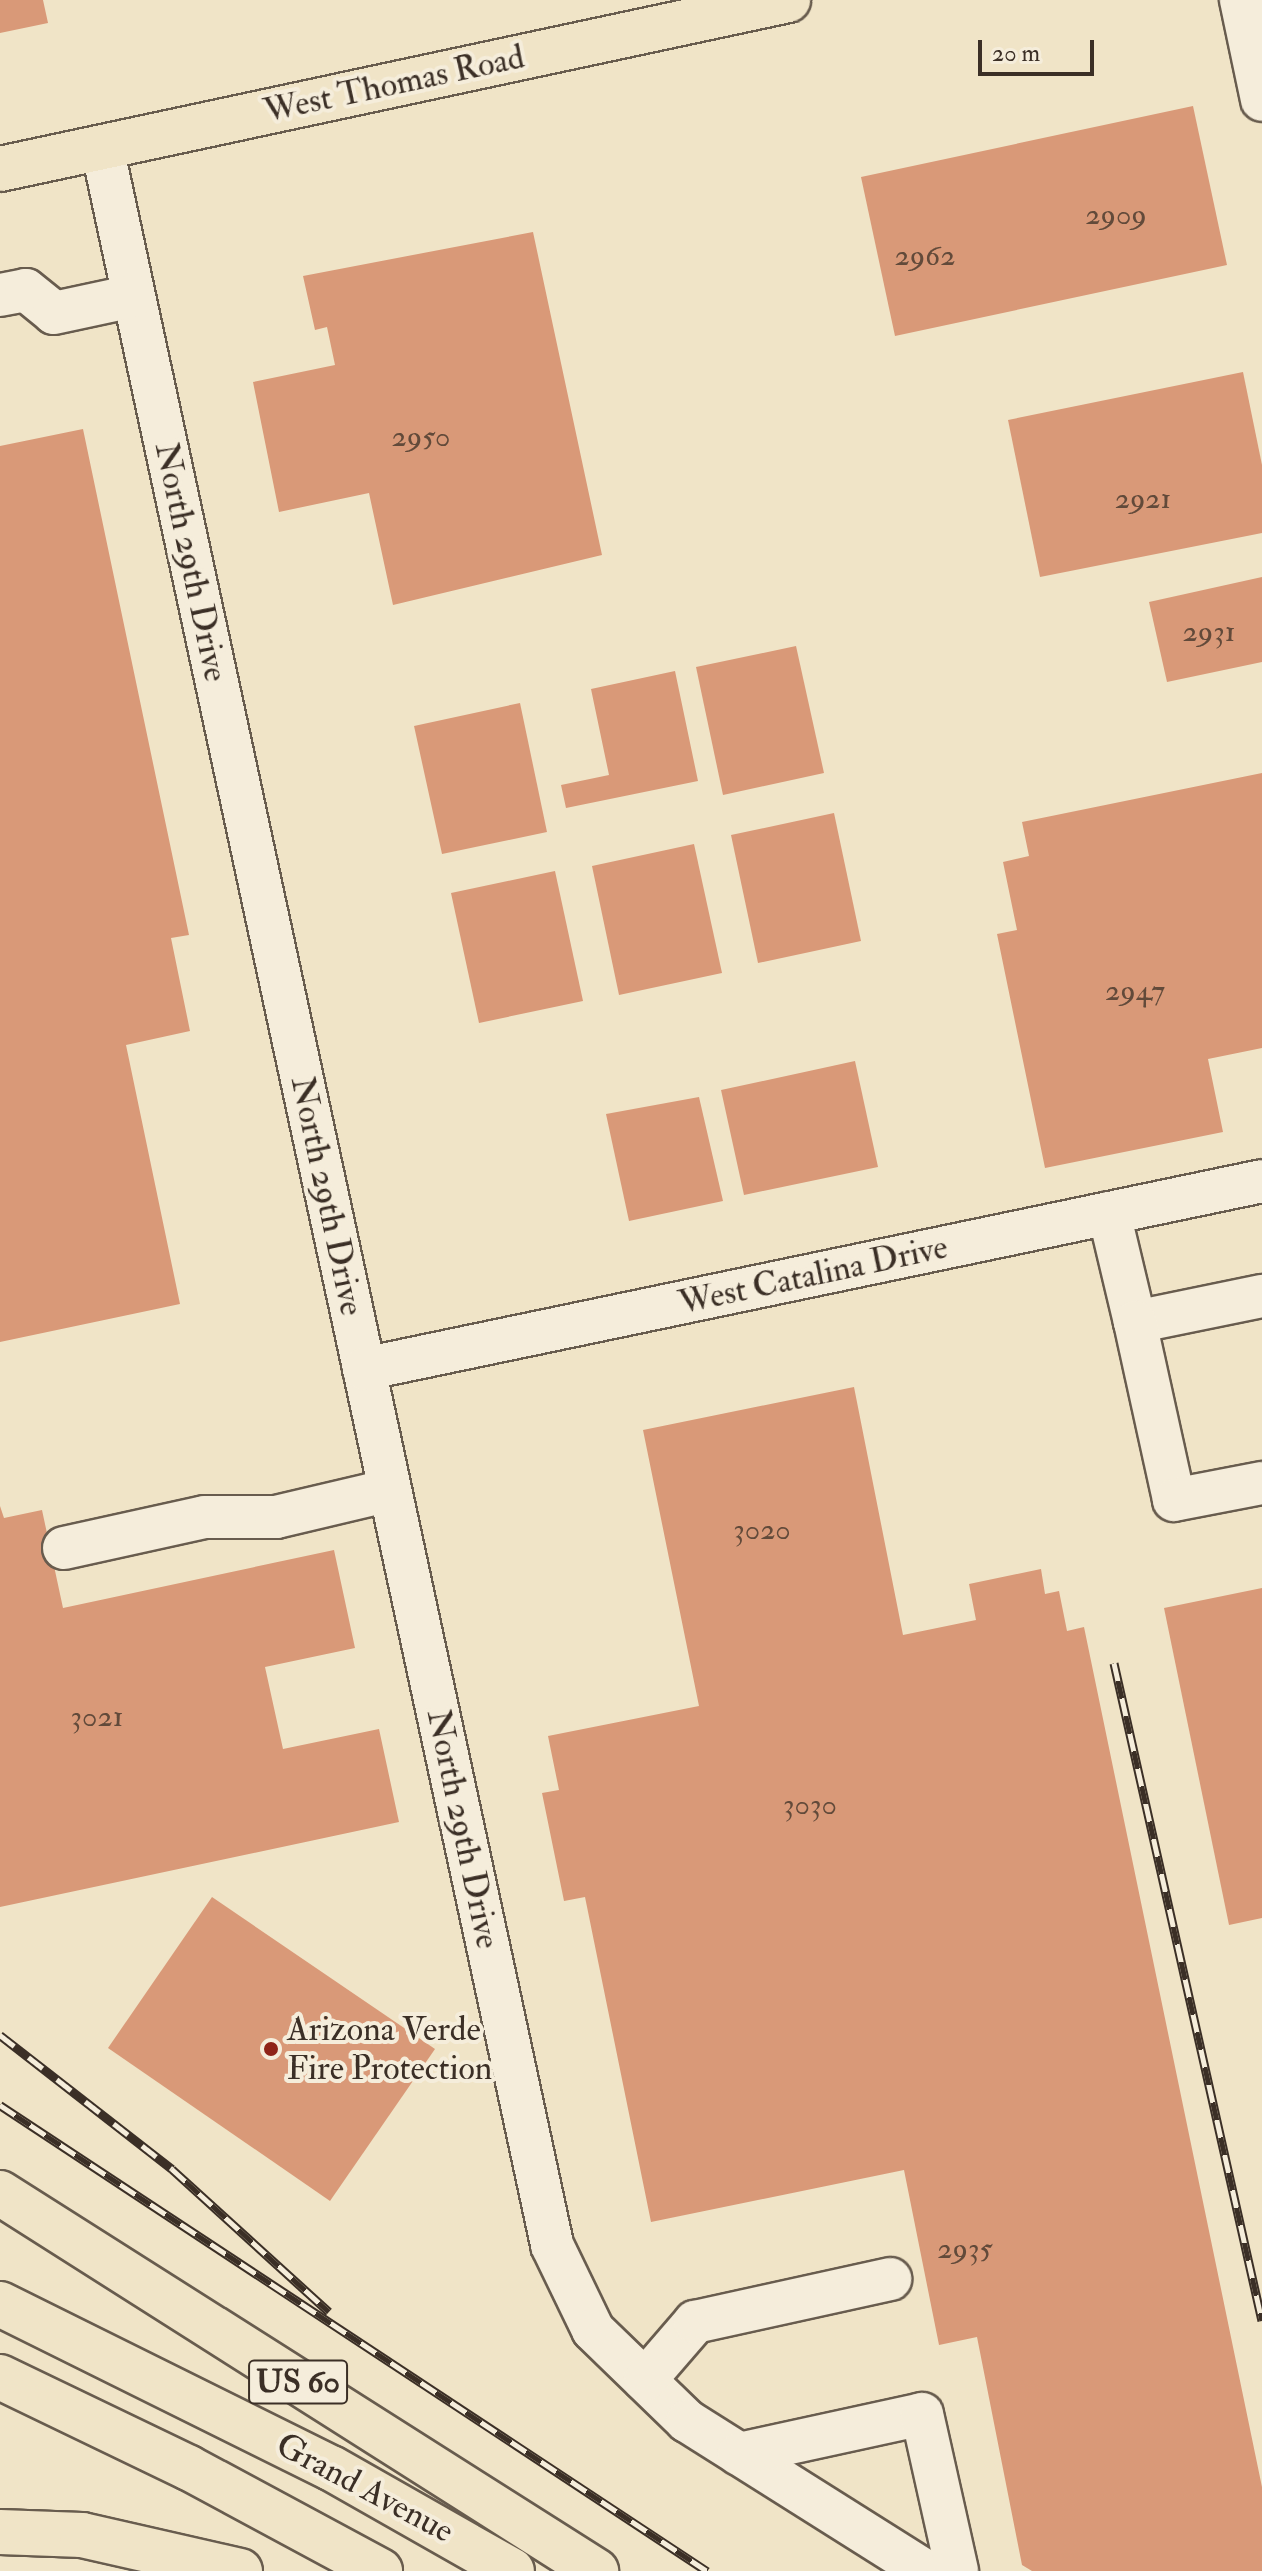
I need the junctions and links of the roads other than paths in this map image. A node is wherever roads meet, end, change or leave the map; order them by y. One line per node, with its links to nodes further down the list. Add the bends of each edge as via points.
1 (788, 0): 3 (main road, West Thomas Road)
2 (1241, 0): 4 (street)
3 (715, 7): 5 (main road, West Thomas Road)
4 (1262, 100)
5 (102, 147): 6 (main road, West Thomas Road); 8 (street, North 29th Drive)
6 (0, 169)
7 (0, 295): 8 (street, via 26,290 54,313)
8 (133, 296): 13 (street, North 29th Drive)
9 (1262, 1181): 10 (street, West Catalina Drive)
10 (1109, 1213): 12 (street); 13 (street, West Catalina Drive)
11 (1262, 1296): 12 (street)
12 (1135, 1322): 14 (street, via 1174,1500)
13 (364, 1369): 15 (street, North 29th Drive)
14 (1262, 1483)
15 (390, 1490): 16 (street, via 276,1517 205,1517); 21 (street, North 29th Drive, via 552,2245 593,2330)
16 (64, 1548)
17 (0, 2193): 27 (main road, US 60)
18 (890, 2279): 21 (street, via 695,2322)
19 (0, 2304): 26 (main road, Grand Avenue, via 331,2468)
20 (0, 2377): 25 (main road, Grand Avenue, via 176,2462)
21 (645, 2380): 22 (street, North 29th Drive, via 687,2421)
22 (739, 2454): 28 (street, North 29th Drive); 29 (street, via 922,2414)
23 (0, 2532): 24 (main road, via 82,2535)
24 (240, 2571)
25 (380, 2571)
26 (512, 2571)
27 (596, 2571)
28 (925, 2571)
29 (957, 2571)

